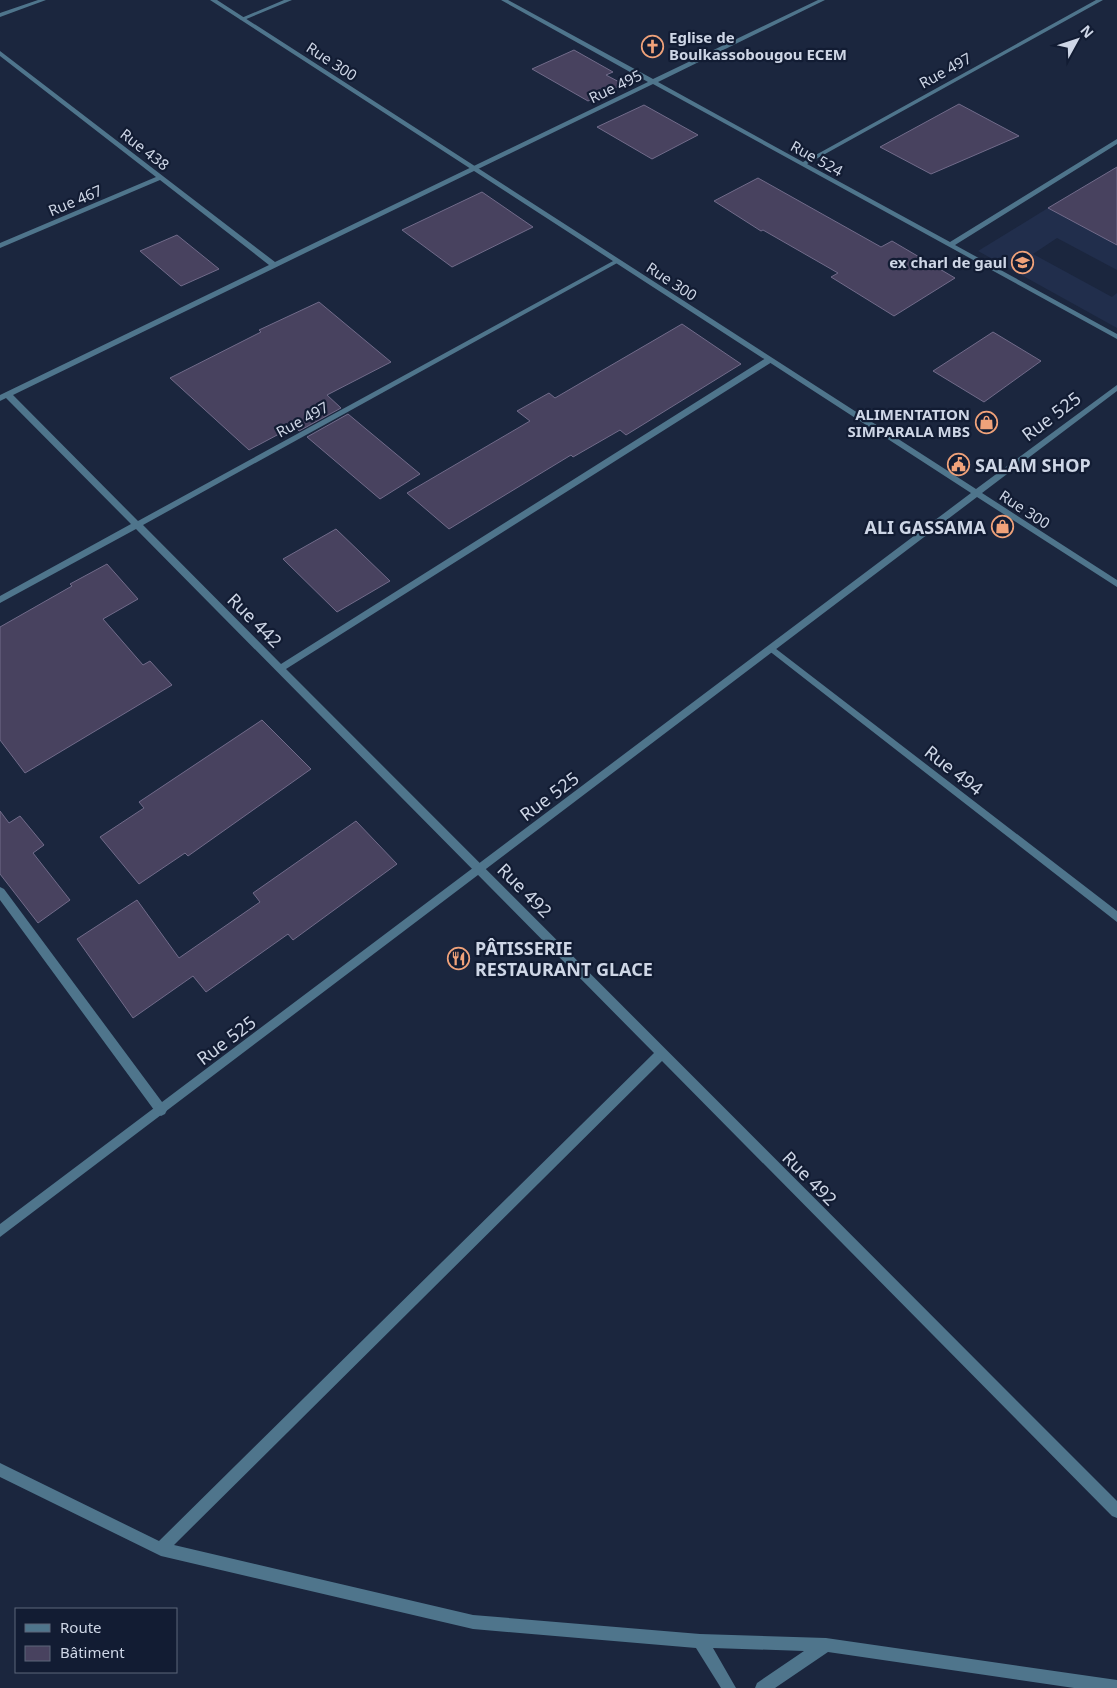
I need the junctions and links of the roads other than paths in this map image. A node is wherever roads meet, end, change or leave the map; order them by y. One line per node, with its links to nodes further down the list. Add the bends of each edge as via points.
1 (43, 0): 7 (street)
2 (213, 0): 8 (street, Rue 300)
3 (289, 0): 8 (street)
4 (504, 0): 10 (street, Rue 524)
5 (822, 0): 10 (street, Rue 495)
6 (1100, 0): 12 (street, Rue 497)
7 (0, 15)
8 (242, 19): 13 (street, Rue 300)
9 (0, 53): 14 (street, Rue 438)
10 (653, 82): 12 (street, Rue 524); 13 (street, Rue 495)
11 (1117, 141): 16 (street)
12 (803, 164): 16 (street, Rue 524)
13 (474, 169): 17 (street, Rue 300); 18 (street, Rue 495)
14 (160, 177): 15 (street, Rue 467); 18 (street, Rue 438)
15 (0, 246)
16 (951, 246): 19 (street, Rue 524)
17 (617, 261): 20 (street, Rue 300); 24 (street, Rue 497)
18 (274, 265): 22 (street, Rue 495)
19 (1117, 337)
20 (769, 360): 23 (street, Rue 300); 28 (street)
21 (1117, 386): 23 (street, Rue 525)
22 (4, 397): 24 (street, Rue 442)
23 (976, 493): 25 (street, Rue 300); 27 (street, Rue 525)
24 (137, 525): 26 (street, Rue 497); 28 (street, Rue 442)
25 (1117, 584)
26 (0, 600)
27 (771, 648): 29 (street, Rue 525); 31 (street, Rue 494)
28 (280, 669): 29 (street, Rue 442)
29 (479, 869): 32 (street, Rue 492); 33 (street, Rue 525)
30 (0, 892): 33 (street)
31 (1117, 917)
32 (662, 1053): 36 (street, Rue 492); 37 (street)
33 (161, 1110): 34 (street, Rue 525)
34 (0, 1232)
35 (0, 1470): 37 (street)
36 (1117, 1511)
37 (161, 1549): 38 (street, via 473,1622)
38 (700, 1641): 39 (street); 41 (street)
39 (826, 1645): 40 (street); 42 (street)
40 (1117, 1687)
41 (729, 1688)
42 (762, 1688)

